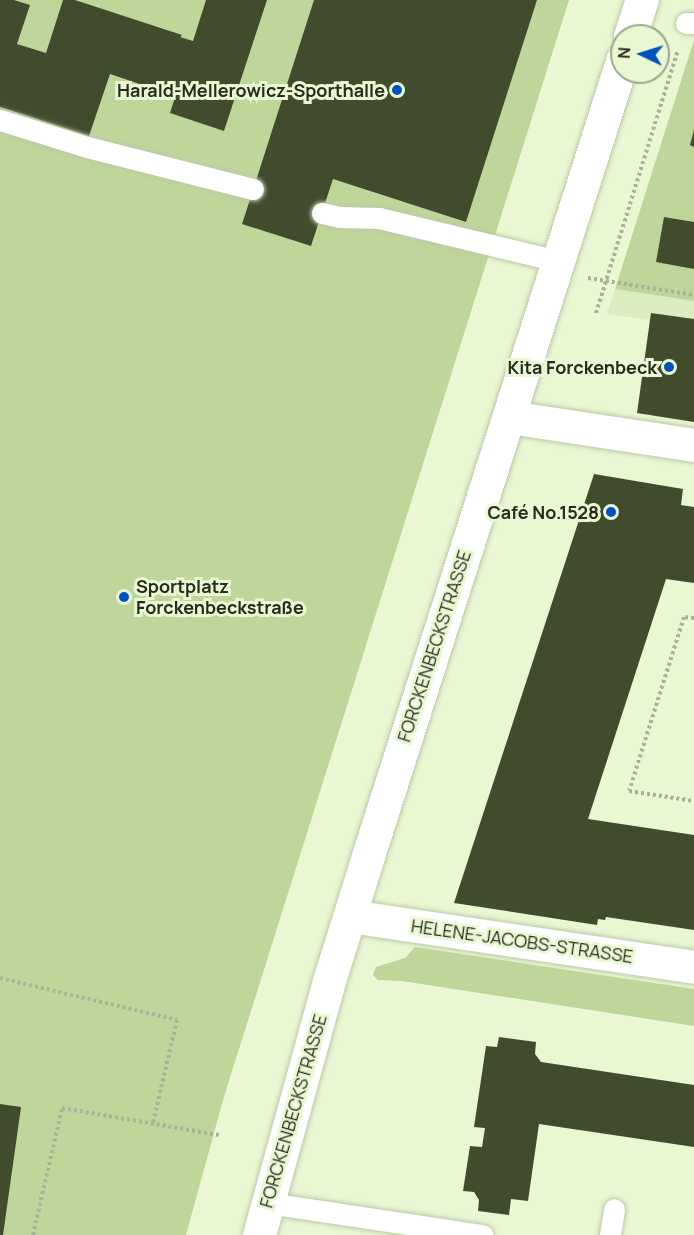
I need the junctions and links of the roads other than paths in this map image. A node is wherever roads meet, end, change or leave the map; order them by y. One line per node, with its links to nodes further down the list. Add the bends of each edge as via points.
1 (642, 0): 2 (street)
2 (634, 24)
3 (615, 84): 7 (street, FORCKENBECKSTRASSE)
4 (0, 120): 5 (lane, via 87,147)
5 (253, 189)
6 (322, 213): 7 (lane, via 379,218)
7 (558, 261): 8 (street, FORCKENBECKSTRASSE)
8 (508, 417): 9 (street); 10 (street, FORCKENBECKSTRASSE)
9 (694, 444)
10 (350, 916): 11 (street, HELENE-JACOBS-STRASSE); 12 (street, FORCKENBECKSTRASSE)
11 (694, 967)
12 (268, 1203): 14 (street, FORCKENBECKSTRASSE); 15 (lane)
13 (614, 1209): 16 (lane)
14 (259, 1235)
15 (483, 1235)
16 (610, 1235)

